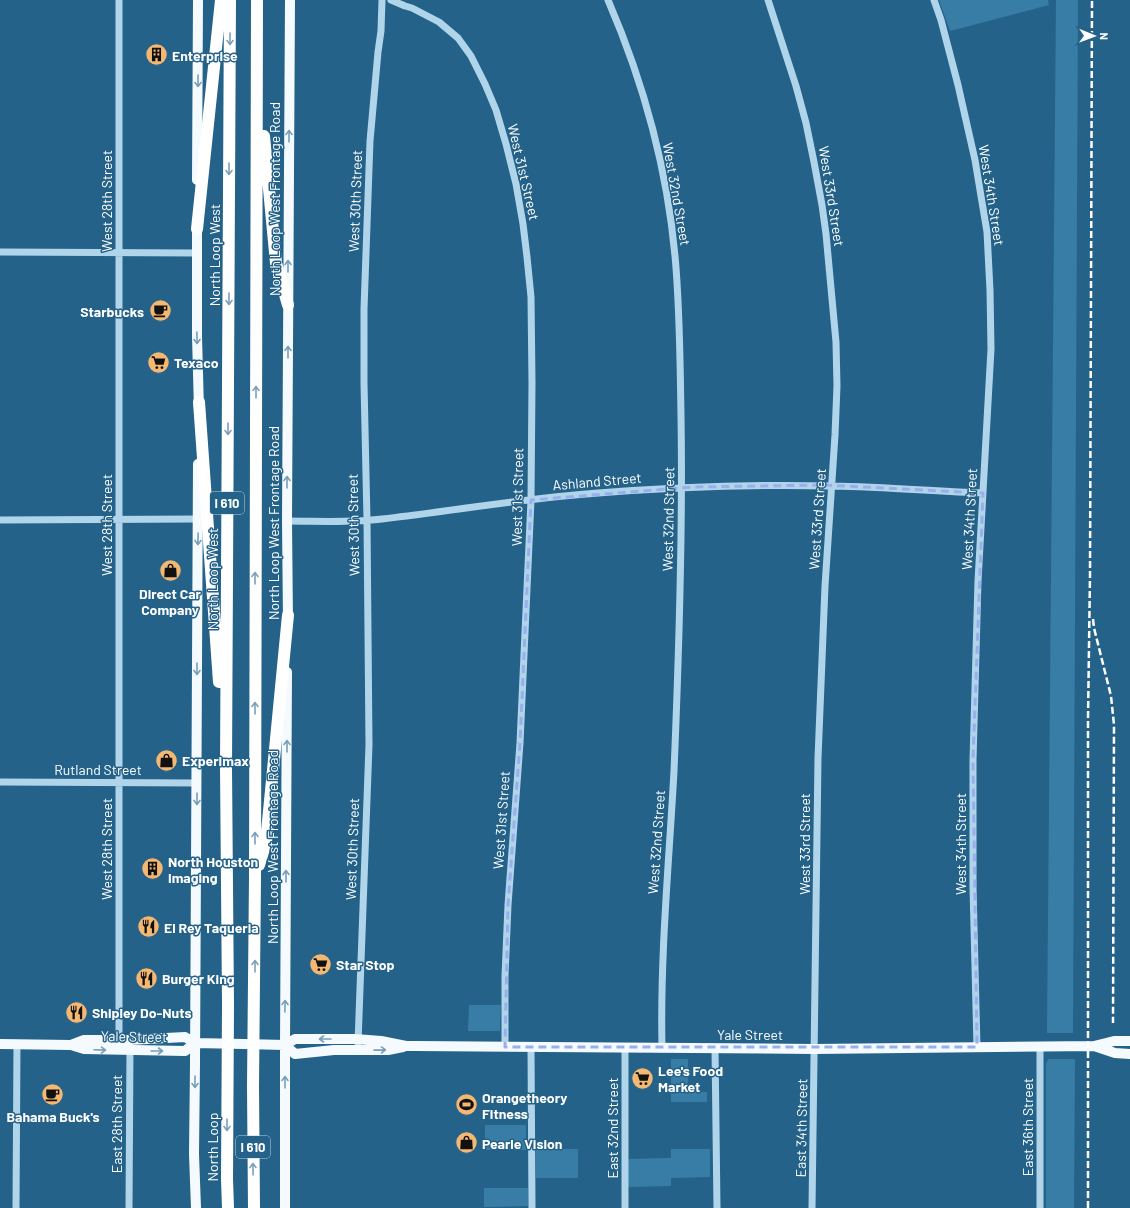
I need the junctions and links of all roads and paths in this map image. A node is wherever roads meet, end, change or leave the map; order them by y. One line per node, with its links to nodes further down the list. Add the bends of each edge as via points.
1 (119, 0): 15 (street, West 28th Street)
2 (198, 0): 13 (main road, one-way to 13)
3 (221, 0): 13 (highway)
4 (230, 0): 29 (highway, North Loop West / I 610, one-way to 29)
5 (257, 0): 12 (highway, I 610)
6 (290, 0): 17 (main road, North Loop West Frontage Road, one-way to 6)
7 (382, 0): 26 (street, West 30th Street, via 370,141 364,308)
8 (391, 0): 22 (street, West 31st Street, via 439,22 458,38 471,56 485,84 506,144 523,224 530,297)
9 (608, 0): 20 (street, West 32nd Street, via 643,94 670,215 680,332)
10 (768, 0): 19 (street, West 33rd Street, via 806,123 826,234 836,342)
11 (934, 0): 21 (street, West 34th Street, via 967,123 987,232 991,349)
12 (257, 71): 17 (highway, via 276,263); 33 (highway, I 610, one-way to 12)
13 (197, 229): 16 (main road)
14 (0, 252): 15 (street)
15 (119, 252): 16 (street); 25 (street, West 28th Street)
16 (197, 253): 18 (main road, one-way to 18)
17 (288, 305): 27 (main road, North Loop West Frontage Road, one-way to 17)
18 (199, 402): 23 (main road); 29 (highway)
19 (833, 486): 20 (street, Ashland Street); 21 (street, Ashland Street); 52 (street, West 33rd Street, via 818,751)
20 (682, 487): 22 (street, Ashland Street); 48 (street, West 32nd Street, via 679,658 663,953)
21 (983, 493): 49 (street, West 34th Street, via 973,760)
22 (530, 500): 26 (street, Ashland Street); 45 (street, West 31st Street, via 520,743 508,905)
23 (198, 519): 25 (street); 32 (main road, one-way to 32)
24 (0, 520): 25 (street)
25 (119, 520): 31 (street, West 28th Street)
26 (367, 520): 27 (street, Ashland Street); 34 (street, West 30th Street, via 369,745)
27 (287, 521): 28 (main road, North Loop West Frontage Road)
28 (288, 616): 33 (highway, via 266,842); 42 (main road, North Loop West Frontage Road, one-way to 28)
29 (226, 768): 57 (highway, North Loop West / I 610)
30 (0, 782): 31 (street, Rutland Street)
31 (119, 783): 32 (street, Rutland Street); 35 (street, West 28th Street)
32 (197, 783): 38 (main road, one-way to 38)
33 (255, 877): 62 (highway, I 610, one-way to 33)
34 (358, 1039): 42 (main road, Yale Street, one-way to 42, via 295,1039); 43 (main road, Yale Street); 55 (street, West 30th Street)
35 (118, 1040): 36 (main road, Yale Street); 41 (main road, Yale Street, via 84,1040); 53 (street, West 28th Street)
36 (129, 1040): 38 (main road, Yale Street, via 185,1037); 54 (street, East 28th Street)
37 (1130, 1041): 44 (main road, Yale Street, via 1114,1041)
38 (195, 1043): 42 (main road, Yale Street); 54 (main road, Yale Street, one-way to 38, via 185,1051); 60 (main road, one-way to 60)
39 (0, 1044): 40 (main road, Yale Street)
40 (17, 1044): 41 (main road, Yale Street); 58 (street)
41 (71, 1045): 53 (main road, Yale Street, one-way to 53, via 84,1049)
42 (284, 1045): 55 (main road, Yale Street, via 295,1054 334,1050); 63 (main road, North Loop West Frontage Road, one-way to 42)
43 (406, 1046): 45 (main road, Yale Street); 55 (main road, Yale Street, one-way to 43, via 388,1050)
44 (1094, 1046): 50 (main road, Yale Street); 56 (main road, Yale Street, via 1115,1053)
45 (505, 1047): 46 (main road, Yale Street)
46 (531, 1047): 47 (main road, Yale Street); 64 (street)
47 (625, 1047): 48 (main road, Yale Street); 65 (street, East 32nd Street)
48 (662, 1047): 51 (main road, Yale Street)
49 (977, 1047): 50 (main road, Yale Street); 52 (main road, Yale Street)
50 (1040, 1047): 68 (street, East 36th Street)
51 (715, 1048): 52 (main road, Yale Street); 66 (street)
52 (815, 1049): 67 (street, East 34th Street)
53 (119, 1050): 54 (main road, Yale Street)
54 (130, 1051): 59 (street, East 28th Street)
55 (358, 1051)
56 (1130, 1054)
57 (227, 1086): 61 (highway, North Loop / I 610, one-way to 61)
58 (16, 1208)
59 (129, 1208)
60 (196, 1208)
61 (228, 1208)
62 (254, 1208)
63 (285, 1208)
64 (532, 1208)
65 (625, 1208)
66 (717, 1208)
67 (812, 1208)
68 (1040, 1208)

